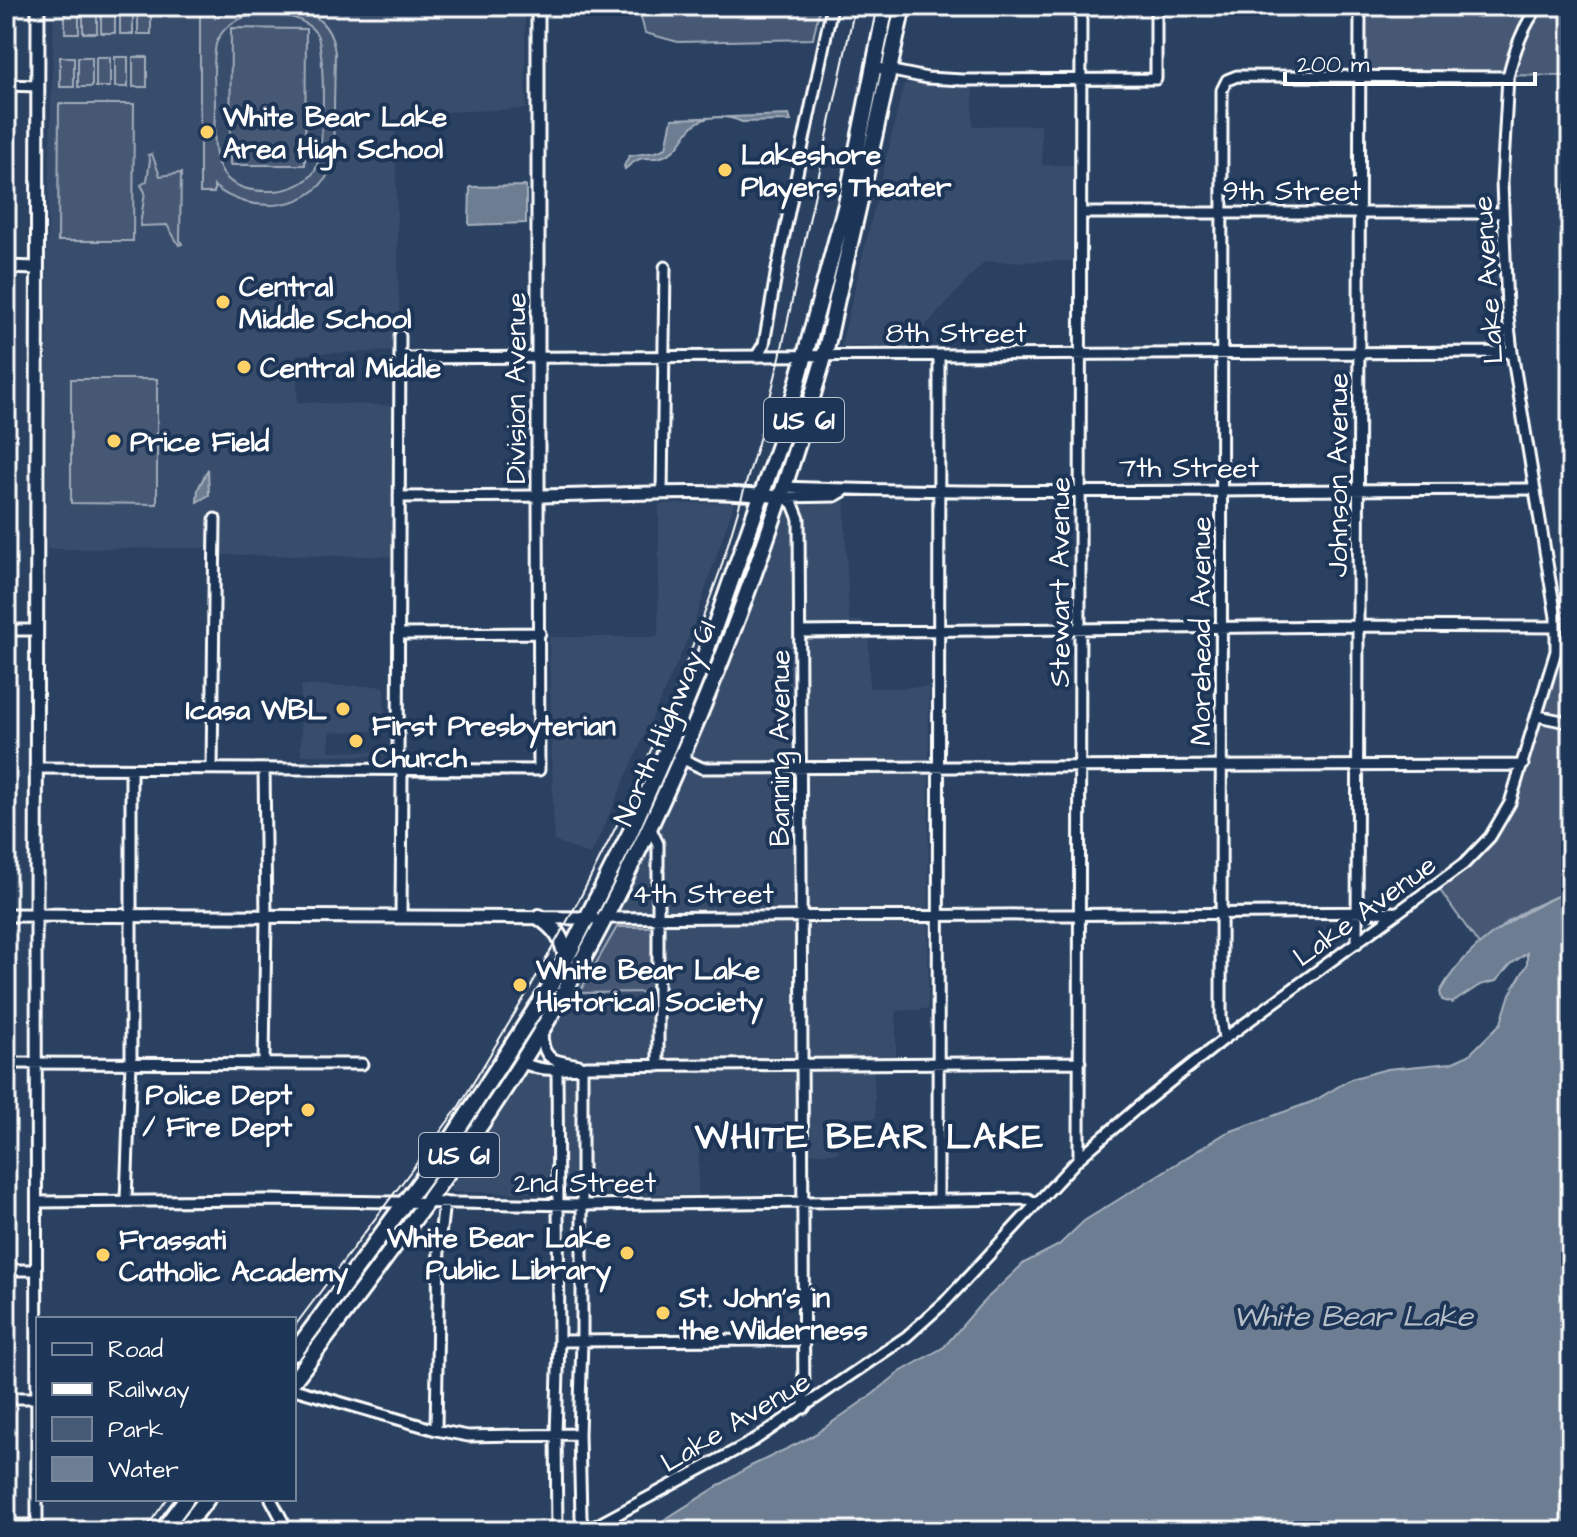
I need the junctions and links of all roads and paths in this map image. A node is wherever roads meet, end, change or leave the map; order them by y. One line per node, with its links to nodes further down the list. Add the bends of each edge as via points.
1 (38, 6): 16 (street)
2 (538, 6): 35 (street, Division Avenue)
3 (832, 6): 32 (street, via 764,344)
4 (886, 6): 10 (main road, North Highway 61 / US 61)
5 (903, 6): 11 (main road, North Highway 61 / US 61)
6 (1081, 6): 14 (street, Stewart Avenue)
7 (1156, 6): 14 (street, via 1156,79)
8 (1360, 6): 12 (street, Johnson Avenue)
9 (1540, 6): 13 (street, Lake Avenue, via 1527,22)
10 (873, 67): 11 (street); 33 (main road, North Highway 61 / US 61, via 846,204)
11 (889, 70): 14 (street, via 963,80); 30 (main road, North Highway 61 / US 61)
12 (1360, 77): 13 (street); 19 (street, Morehead Avenue, via 1227,80 1222,90); 20 (street, Johnson Avenue)
13 (1508, 77): 18 (street, Lake Avenue)
14 (1081, 79): 17 (street, Stewart Avenue)
15 (6, 85): 16 (street)
16 (38, 86): 23 (street)
17 (1082, 213): 19 (street, 9th Street); 27 (street, Stewart Avenue)
18 (1502, 213): 20 (street, 9th Street); 25 (street, Lake Avenue)
19 (1223, 214): 20 (street, 9th Street); 28 (street, Morehead Avenue)
20 (1360, 215): 26 (street, Johnson Avenue)
21 (6, 267): 23 (street)
22 (665, 267): 31 (street)
23 (36, 268): 54 (street)
24 (400, 336): 34 (street)
25 (1512, 352): 26 (street, 8th Street); 37 (street, Lake Avenue)
26 (1360, 353): 28 (street, 8th Street); 36 (street, Johnson Avenue)
27 (1082, 354): 28 (street, 8th Street); 29 (street, 8th Street); 41 (street, Stewart Avenue)
28 (1223, 354): 40 (street, Morehead Avenue)
29 (939, 355): 30 (street, 8th Street); 39 (street)
30 (824, 356): 33 (street, 8th Street); 43 (main road, North Highway 61 / US 61)
31 (665, 357): 32 (street, 8th Street); 35 (street, 8th Street); 42 (street)
32 (756, 357): 33 (street, 8th Street)
33 (805, 357): 44 (main road, North Highway 61 / US 61)
34 (400, 358): 35 (street, 8th Street); 46 (street)
35 (539, 359): 45 (street, Division Avenue)
36 (1358, 489): 37 (street, 7th Street); 40 (street, 7th Street); 50 (street, Johnson Avenue)
37 (1535, 489): 51 (street, Lake Avenue)
38 (844, 491): 39 (street, 7th Street); 43 (street, 7th Street); 47 (street, 7th Street)
39 (938, 491): 41 (street, 7th Street); 56 (street)
40 (1222, 491): 41 (street, 7th Street); 52 (street, Morehead Avenue)
41 (1081, 492): 55 (street, Stewart Avenue)
42 (662, 493): 44 (street, 7th Street); 45 (street, 7th Street)
43 (783, 494): 44 (street, 7th Street); 47 (street, 7th Street); 49 (street); 63 (main road, North Highway 61 / US 61)
44 (762, 495): 62 (main road, North Highway 61 / US 61)
45 (538, 496): 46 (street, 7th Street); 58 (street, Division Avenue)
46 (399, 497): 59 (street)
47 (814, 497): 49 (street)
48 (215, 519): 69 (street)
49 (799, 519): 57 (street, Banning Avenue)
50 (1359, 626): 51 (street); 52 (street); 65 (street, Johnson Avenue)
51 (1556, 627): 60 (street, Lake Avenue, via 1556,651)
52 (1222, 628): 55 (street); 64 (street, Morehead Avenue)
53 (6, 630): 54 (street)
54 (36, 630): 70 (street)
55 (1082, 630): 56 (street); 68 (street, Stewart Avenue)
56 (939, 631): 57 (street); 67 (street)
57 (801, 632): 71 (street, Banning Avenue)
58 (540, 633): 59 (street); 73 (street, Division Avenue, via 539,770)
59 (400, 634): 73 (street)
60 (1538, 716): 61 (street); 66 (street, Lake Avenue)
61 (1571, 723)
62 (673, 736): 63 (main road, via 672,748); 89 (main road, North Highway 61 / US 61)
63 (681, 758): 71 (street, via 702,768); 75 (main road, North Highway 61 / US 61)
64 (1221, 765): 65 (street); 68 (street); 78 (street, Morehead Avenue)
65 (1358, 765): 66 (street); 76 (street, Johnson Avenue)
66 (1523, 765): 77 (street, Lake Avenue, via 1510,803 1481,847)
67 (938, 766): 68 (street); 71 (street); 81 (street)
68 (1080, 766): 82 (street, Stewart Avenue)
69 (212, 767): 72 (street); 74 (street)
70 (37, 768): 74 (street); 83 (street)
71 (801, 768): 85 (street, Banning Avenue)
72 (264, 769): 73 (street); 86 (street)
73 (400, 769): 84 (street)
74 (131, 770): 80 (street)
75 (650, 827): 88 (street, via 658,844); 90 (main road, North Highway 61 / US 61)
76 (1356, 912): 77 (street, 4th Street); 78 (street, 4th Street); 91 (street, Johnson Avenue)
77 (1400, 912): 91 (street, Lake Avenue)
78 (1222, 914): 82 (street, 4th Street); 95 (street, Morehead Avenue)
79 (6, 915): 83 (street, 4th Street)
80 (130, 915): 83 (street, 4th Street); 86 (street, 4th Street); 96 (street)
81 (939, 915): 82 (street, 4th Street); 85 (street, 4th Street); 103 (street)
82 (1081, 915): 98 (street, Stewart Avenue)
83 (36, 916): 100 (street)
84 (401, 916): 86 (street, 4th Street); 87 (street, 4th Street)
85 (801, 916): 88 (street, 4th Street); 104 (street, Banning Avenue)
86 (266, 917): 101 (street)
87 (539, 917): 89 (street, 4th Street); 92 (main road, via 558,932)
88 (659, 917): 90 (street, 4th Street); 106 (street)
89 (588, 918): 90 (street, 4th Street); 92 (main road, North Highway 61 / US 61)
90 (605, 918): 93 (main road, North Highway 61 / US 61)
91 (1357, 943): 95 (street, Lake Avenue)
92 (566, 959): 94 (main road, North Highway 61 / US 61)
93 (541, 1027): 97 (main road, North Highway 61 / US 61); 105 (street, via 545,1052)
94 (517, 1037): 97 (main road); 114 (main road, North Highway 61 / US 61)
95 (1224, 1039): 108 (street, Lake Avenue)
96 (131, 1062): 100 (street); 101 (street); 110 (street)
97 (521, 1062): 105 (street); 115 (main road, North Highway 61 / US 61)
98 (1080, 1062): 103 (street); 108 (street, Stewart Avenue)
99 (6, 1063): 100 (street)
100 (36, 1063): 111 (street)
101 (264, 1064): 102 (street)
102 (362, 1064)
103 (939, 1064): 104 (street); 109 (street)
104 (801, 1065): 106 (street); 113 (street, Banning Avenue)
105 (558, 1066): 107 (street); 117 (street)
106 (658, 1066): 107 (street)
107 (582, 1067): 118 (street)
108 (1079, 1158): 116 (street, Lake Avenue)
109 (938, 1199): 113 (street, 2nd Street); 116 (street, 2nd Street, via 1028,1199)
110 (126, 1200): 111 (street, 2nd Street); 114 (street, 2nd Street)
111 (37, 1202): 120 (street)
112 (444, 1202): 115 (street, 2nd Street); 117 (street, 2nd Street); 131 (street)
113 (804, 1202): 118 (street, 2nd Street); 122 (street, Banning Avenue)
114 (404, 1204): 115 (street, 2nd Street); 125 (main road, North Highway 61 / US 61)
115 (426, 1204): 126 (main road, North Highway 61 / US 61)
116 (1036, 1204): 130 (street, Lake Avenue, via 921,1325)
117 (558, 1205): 118 (street, 2nd Street); 123 (street)
118 (582, 1205): 124 (street)
119 (6, 1270): 120 (street)
120 (36, 1270): 121 (street)
121 (37, 1317)
122 (802, 1340): 124 (street); 130 (street, Banning Avenue)
123 (559, 1341): 124 (street); 132 (street)
124 (582, 1341): 133 (street)
125 (296, 1350)
126 (296, 1377)
127 (296, 1390): 131 (street)
128 (6, 1398): 129 (street)
129 (36, 1398)
130 (804, 1408): 144 (street, Lake Avenue)
131 (436, 1430): 132 (street, via 468,1436)
132 (556, 1434): 133 (street); 143 (street)
133 (579, 1434): 144 (street)
134 (37, 1501): 139 (street)
135 (184, 1501): 140 (main road)
136 (205, 1501): 141 (main road)
137 (272, 1501): 142 (street)
138 (6, 1525): 139 (street)
139 (36, 1528)
140 (162, 1531)
141 (182, 1531)
142 (288, 1531)
143 (557, 1531)
144 (585, 1531)

